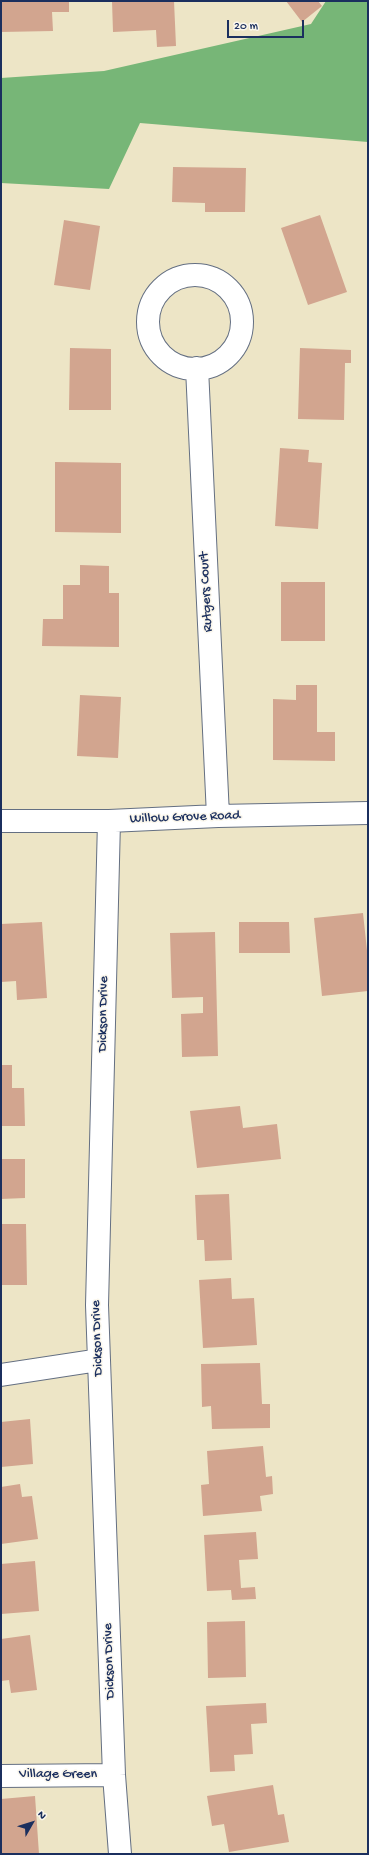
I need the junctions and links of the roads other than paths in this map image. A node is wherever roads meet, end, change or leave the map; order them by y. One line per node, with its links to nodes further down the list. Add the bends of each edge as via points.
1 (197, 368): 1 (street, via 212,366 234,347 240,334 242,314 234,296 224,285 212,277 197,274 182,276 165,285 152,300 148,314 149,334 160,353 178,366); 3 (street, Rutgers Court)
2 (368, 813): 3 (street, Willow Grove Road)
3 (218, 816): 5 (street, Willow Grove Road)
4 (1, 821): 5 (street, Willow Grove Road)
5 (109, 821): 6 (street, Dickson Drive, via 97,1305)
6 (99, 1360): 7 (street); 8 (street, Dickson Drive)
7 (1, 1375)
8 (114, 1775): 9 (street, Village Green); 10 (street, Dickson Drive)
9 (1, 1776)
10 (120, 1854)

